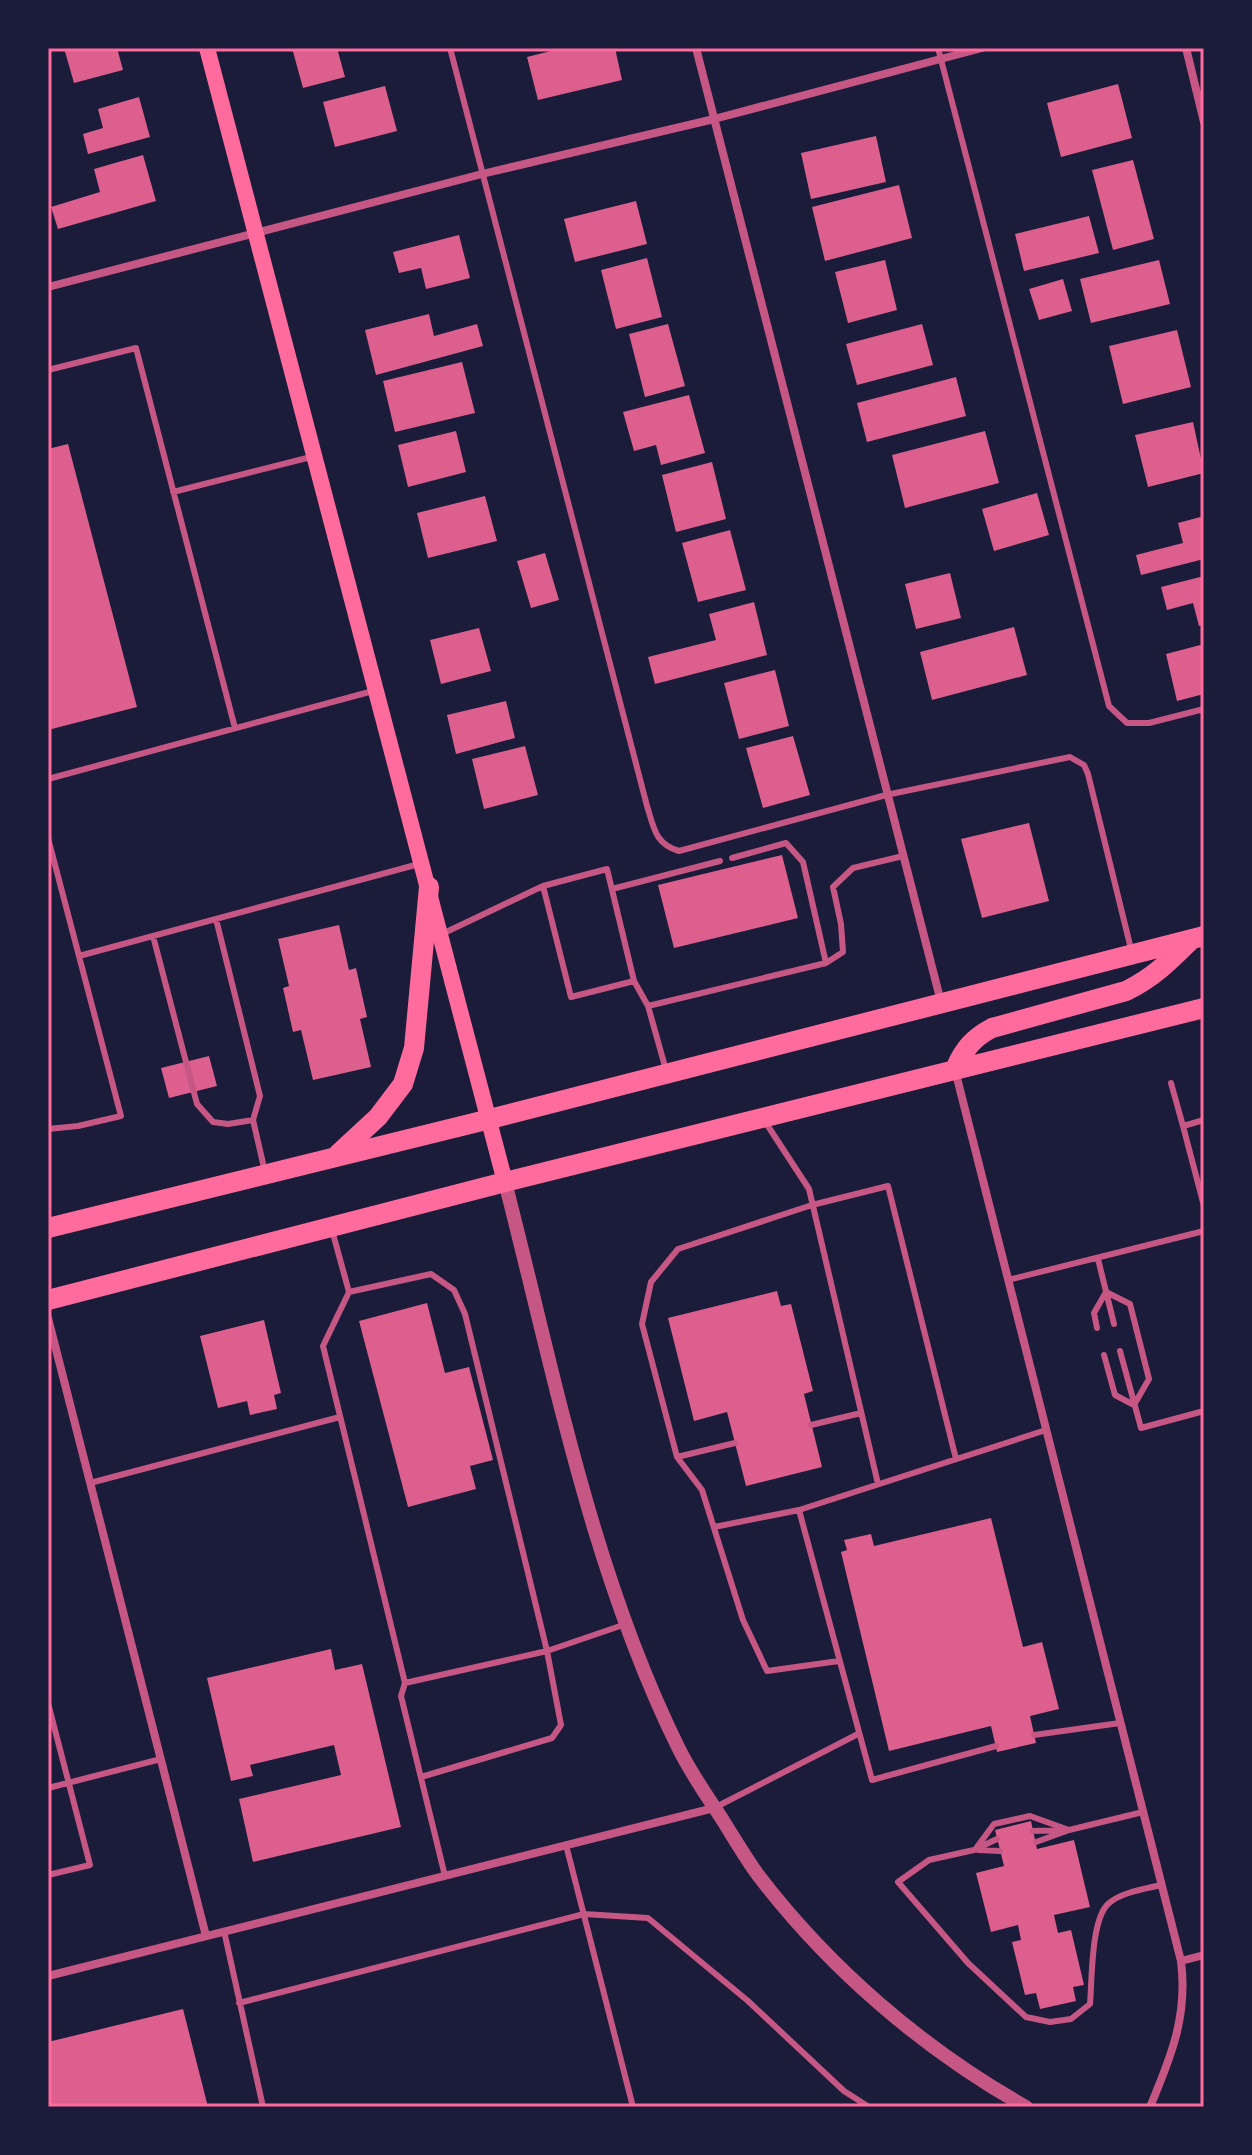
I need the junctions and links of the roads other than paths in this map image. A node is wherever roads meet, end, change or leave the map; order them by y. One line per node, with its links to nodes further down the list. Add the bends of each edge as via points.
1 (207, 48): 11 (main road)
2 (450, 48): 10 (lane)
3 (696, 48): 8 (street)
4 (938, 48): 7 (lane)
5 (982, 48): 7 (street)
6 (1186, 48): 9 (street)
7 (941, 59): 8 (street); 17 (lane, via 1109,706 1127,723)
8 (714, 119): 10 (street); 20 (street)
9 (1204, 122)
10 (482, 174): 11 (street); 20 (lane, via 647,806 664,847 679,851)
11 (256, 234): 12 (street); 14 (main road)
12 (48, 287)
13 (48, 370): 15 (lane, via 136,348)
14 (314, 456): 15 (lane); 16 (main road)
15 (173, 492): 18 (lane)
16 (377, 690): 18 (lane); 25 (main road)
17 (1204, 709)
18 (235, 728): 19 (lane)
19 (48, 779)
20 (886, 795): 22 (street); 33 (lane, via 1058,759 1078,760 1088,774)
21 (48, 838): 34 (lane)
22 (903, 856): 35 (lane, via 853,868 833,887 843,952); 37 (street)
23 (732, 858): 35 (lane, via 786,843 803,862)
24 (720, 861): 28 (lane)
25 (422, 863): 27 (main road); 29 (lane)
26 (543, 886): 28 (lane, via 607,869); 30 (lane); 36 (lane, via 571,997)
27 (429, 887): 30 (main road); 49 (main road, via 414,1048 403,1084 378,1117)
28 (612, 889): 36 (lane)
29 (216, 919): 31 (lane); 45 (lane, via 260,1096)
30 (441, 934): 44 (main road)
31 (153, 936): 34 (lane); 45 (lane, via 197,1104 213,1122)
32 (1198, 938): 33 (main road); 40 (main road, via 1136,986 977,1036)
33 (1132, 954): 37 (main road)
34 (79, 956): 48 (lane, via 121,1116)
35 (826, 963): 38 (lane)
36 (634, 981): 38 (lane)
37 (941, 1003): 41 (main road)
38 (648, 1006): 41 (lane)
39 (1204, 1008): 40 (main road)
40 (955, 1069): 43 (main road); 58 (street)
41 (666, 1073): 44 (main road)
42 (1171, 1083): 47 (lane)
43 (762, 1117): 51 (main road); 52 (lane, via 809,1189)
44 (490, 1119): 49 (main road); 51 (main road)
45 (253, 1120): 50 (lane)
46 (1204, 1120): 47 (lane)
47 (1183, 1126): 53 (lane)
48 (48, 1129)
49 (336, 1156): 50 (main road)
50 (265, 1173): 55 (main road)
51 (505, 1182): 54 (main road); 80 (street, via 584,1493)
52 (812, 1205): 69 (lane); 74 (lane, via 678,1249 651,1282 642,1324); 75 (lane, via 888,1186)
53 (1204, 1206)
54 (331, 1227): 59 (lane); 61 (main road)
55 (48, 1228)
56 (1204, 1231): 57 (lane)
57 (1098, 1259): 58 (lane); 60 (lane)
58 (1008, 1280): 72 (street)
59 (349, 1292): 70 (lane, via 323,1346); 81 (lane, via 431,1274 454,1290 465,1314)
60 (1106, 1292): 63 (lane); 64 (lane, via 1094,1313); 67 (lane, via 1130,1304 1149,1379)
61 (48, 1300)
62 (48, 1318): 76 (street)
63 (1114, 1324)
64 (1097, 1328)
65 (1120, 1351): 67 (lane)
66 (1104, 1355): 67 (lane, via 1115,1395)
67 (1134, 1405): 68 (lane, via 1141,1428)
68 (1204, 1411)
69 (861, 1413): 71 (lane); 77 (lane)
70 (340, 1417): 76 (lane); 83 (lane)
71 (811, 1425)
72 (1046, 1430): 75 (lane); 85 (street)
73 (735, 1443): 74 (lane)
74 (677, 1457): 79 (lane, via 702,1490)
75 (956, 1459): 77 (lane)
76 (90, 1483): 89 (street)
77 (878, 1484): 78 (lane)
78 (799, 1510): 79 (lane); 82 (lane)
79 (714, 1527): 82 (lane, via 743,1620 767,1671)
80 (626, 1624): 81 (lane); 93 (street, via 679,1751)
81 (547, 1651): 83 (lane); 90 (lane, via 561,1725 552,1738)
82 (839, 1661): 86 (lane)
83 (405, 1683): 90 (lane, via 401,1696)
84 (48, 1703): 91 (lane)
85 (1120, 1723): 87 (lane); 94 (street)
86 (858, 1734): 88 (lane, via 872,1780); 93 (lane)
87 (1034, 1735)
88 (996, 1746)
89 (161, 1759): 91 (lane); 107 (street)
90 (421, 1777): 103 (lane)
91 (67, 1783): 92 (lane); 102 (lane, via 90,1865)
92 (48, 1788)
93 (714, 1808): 99 (street); 115 (street, via 758,1875 831,1959 946,2055)
94 (1143, 1812): 95 (lane); 104 (street)
95 (1069, 1830): 96 (lane); 98 (lane); 100 (lane, via 1030,1816 994,1824)
96 (1033, 1831)
97 (997, 1839): 100 (lane)
98 (1036, 1842)
99 (566, 1845): 103 (street); 105 (lane)
100 (974, 1850): 101 (lane); 104 (lane, via 929,1860 898,1882 968,1963 1026,2017 1050,2022 1071,2019 1090,2004 1097,1926 1107,1905)
101 (1000, 1851)
102 (48, 1875)
103 (445, 1876): 106 (street)
104 (1161, 1885): 109 (street)
105 (584, 1914): 111 (lane); 113 (lane); 114 (lane, via 648,1918 844,2091)
106 (224, 1931): 107 (street); 111 (lane)
107 (206, 1936): 110 (street)
108 (1204, 1955): 109 (street)
109 (1181, 1961): 116 (street, via 1185,1990 1173,2055)
110 (48, 1976)
111 (239, 2003): 112 (lane)
112 (263, 2107)
113 (633, 2107)
114 (869, 2107)
115 (1026, 2107)
116 (1150, 2107)

